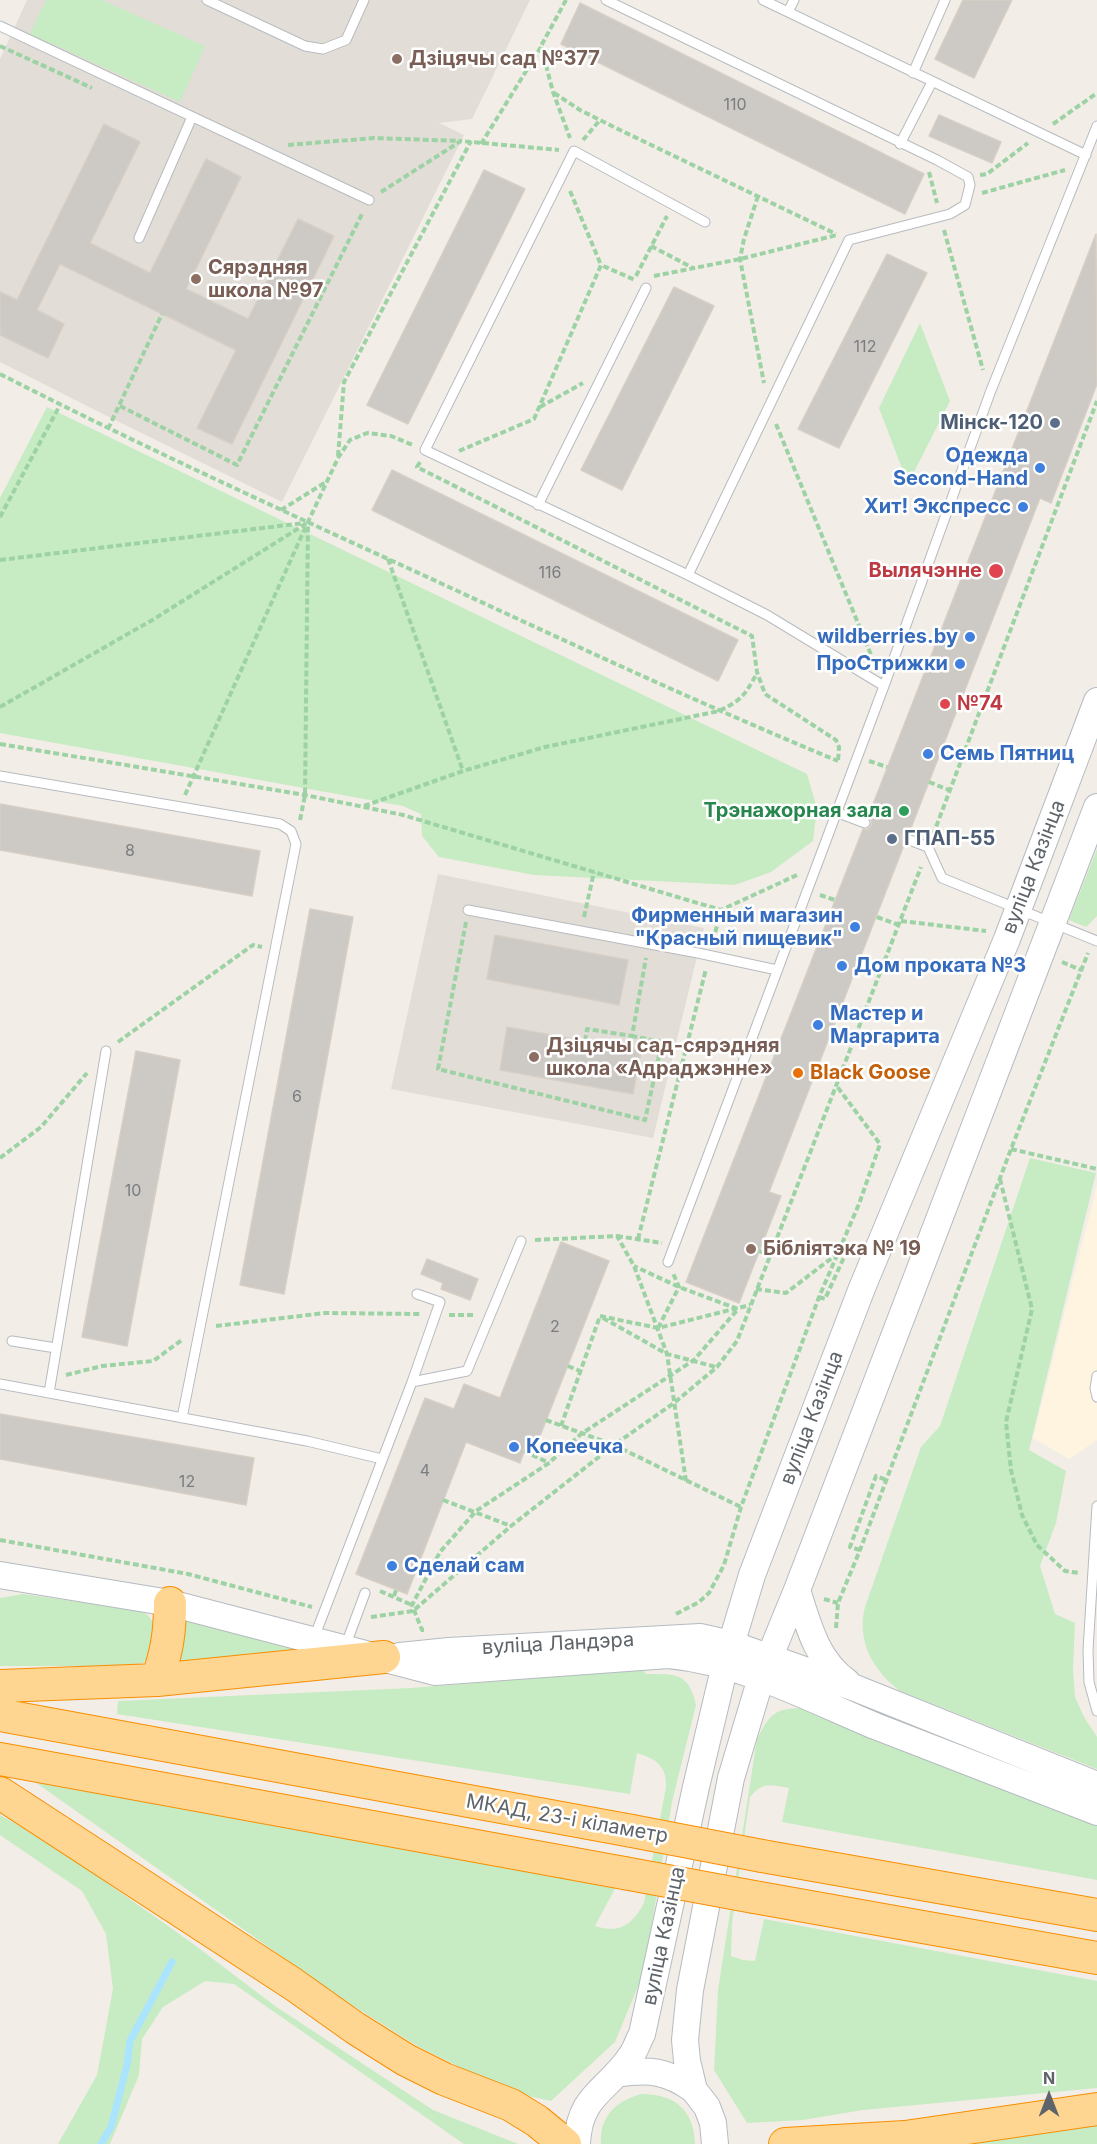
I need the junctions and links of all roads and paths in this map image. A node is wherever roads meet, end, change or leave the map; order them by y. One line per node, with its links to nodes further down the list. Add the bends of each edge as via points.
1 (207, 0): 2 (lane, via 305,46 323,49 346,40)
2 (364, 0)
3 (566, 0): 10 (path)
4 (606, 0): 20 (lane)
5 (763, 0): 8 (lane)
6 (794, 0): 8 (lane)
7 (945, 0): 11 (lane)
8 (788, 12): 11 (lane)
9 (0, 26): 14 (lane)
10 (541, 46): 13 (path); 19 (path)
11 (914, 73): 12 (lane)
12 (932, 82): 20 (lane); 24 (lane)
13 (553, 92): 15 (path); 22 (path)
14 (192, 117): 21 (lane); 34 (lane)
15 (600, 120): 22 (path); 27 (path)
16 (1097, 126): 24 (lane)
17 (461, 141): 18 (path); 21 (path, via 374,138); 29 (path)
18 (471, 141): 19 (path); 51 (path, via 344,382)
19 (481, 144): 22 (path)
20 (900, 144): 23 (lane)
21 (257, 148): 29 (lane)
22 (574, 151): 26 (lane); 31 (lane)
23 (924, 154): 28 (lane, via 968,177); 30 (path)
24 (1086, 155): 25 (lane)
25 (1082, 165): 28 (path); 43 (lane)
26 (563, 173): 36 (path); 50 (lane)
27 (758, 196): 33 (path); 47 (path, via 740,260)
28 (967, 198): 30 (lane, via 965,205)
29 (369, 200): 46 (path, via 237,465)
30 (940, 216): 43 (path); 47 (lane, via 849,240)
31 (705, 222)
32 (657, 234): 35 (path)
33 (838, 235)
34 (139, 238)
35 (651, 246): 37 (path); 38 (path)
36 (601, 265)
37 (693, 268)
38 (634, 279)
39 (646, 288): 41 (lane)
40 (162, 314): 46 (path)
41 (606, 370): 48 (path); 53 (lane)
42 (0, 374): 45 (path)
43 (990, 393): 61 (lane)
44 (1097, 400): 72 (path)
45 (60, 405): 49 (path); 55 (path)
46 (120, 406): 49 (path)
47 (769, 406): 59 (lane); 61 (path)
48 (539, 408)
49 (108, 429): 54 (path)
50 (425, 450): 51 (path, via 391,436 367,433 350,440); 53 (lane); 60 (path, via 417,468 752,636)
51 (338, 458): 52 (path)
52 (327, 482): 54 (path); 56 (path)
53 (538, 505): 59 (lane)
54 (281, 510): 56 (path)
55 (0, 517)
56 (308, 522): 57 (path); 58 (path); 63 (path, via 154,619); 70 (path); 73 (path)
57 (388, 559): 64 (path); 67 (path)
58 (0, 560)
59 (688, 574): 61 (lane, via 767,615)
60 (757, 672): 64 (path, via 738,702); 66 (path, via 765,694 836,740)
61 (884, 686): 68 (lane)
62 (1097, 701): 84 (main road, вуліца Казінца)
63 (0, 707)
64 (719, 711): 66 (path); 67 (path, via 545,747)
65 (0, 744): 70 (path)
66 (838, 762): 68 (path)
67 (463, 771): 75 (path)
68 (852, 772): 77 (lane)
69 (0, 776): 74 (lane)
70 (193, 776): 73 (path); 74 (path)
71 (929, 782): 72 (path)
72 (949, 790): 81 (path)
73 (305, 795): 75 (path); 80 (path)
74 (180, 806): 80 (lane, via 280,824 291,831)
75 (361, 806): 83 (path)
76 (1097, 807): 88 (main road, вуліца Казінца)
77 (837, 812): 78 (lane); 82 (lane)
78 (865, 823)
79 (907, 839): 81 (lane)
80 (296, 844): 93 (lane)
81 (928, 847): 84 (lane, via 942,878); 89 (path)
82 (816, 867): 86 (path); 96 (lane)
83 (594, 872): 86 (path); 90 (path)
84 (1018, 909): 88 (lane); 175 (main road, вуліца Казінца, via 824,1386 752,1575)
85 (468, 910): 90 (lane); 98 (path, via 438,1069 645,1120 662,1042)
86 (721, 910): 95 (path)
87 (877, 917): 89 (path)
88 (1053, 922): 92 (lane); 163 (main road, вуліца Казінца)
89 (900, 923): 91 (path); 101 (path)
90 (581, 931): 95 (lane)
91 (992, 932)
92 (1097, 941)
93 (275, 950): 100 (path, via 254,945); 125 (lane)
94 (648, 950): 98 (path)
95 (710, 955): 96 (lane); 107 (path)
96 (777, 970): 110 (lane)
97 (1081, 970): 102 (path)
98 (632, 1036): 99 (path, via 587,1029)
99 (585, 1041)
100 (106, 1051): 103 (path, via 41,1127); 128 (lane)
101 (836, 1085): 109 (path, via 880,1144); 113 (path)
102 (1011, 1149): 104 (path); 105 (path)
103 (0, 1158)
104 (1097, 1169)
105 (1000, 1179): 150 (path); 160 (path, via 1032,1309 1006,1422 1014,1481 1022,1515 1037,1545 1065,1571)
106 (617, 1236): 107 (path); 108 (path); 115 (path)
107 (638, 1239): 110 (path)
108 (521, 1241): 123 (lane)
109 (843, 1241): 112 (path); 119 (path, via 850,1244 825,1299)
110 (674, 1245): 114 (lane)
111 (759, 1251): 113 (path)
112 (838, 1253): 117 (path, via 786,1293); 119 (path)
113 (769, 1255): 117 (path)
114 (668, 1262): 116 (path)
115 (634, 1266): 116 (path); 126 (path)
116 (679, 1287): 121 (path); 126 (path)
117 (756, 1289): 120 (path)
118 (417, 1294): 122 (lane, via 440,1302)
119 (819, 1296): 154 (path)
120 (750, 1305): 121 (path); 132 (path, via 737,1341)
121 (738, 1309): 126 (path); 130 (path)
122 (437, 1315): 123 (path); 125 (path, via 325,1313); 137 (lane)
123 (492, 1315): 137 (lane, via 467,1371)
124 (600, 1316): 126 (path); 129 (path); 133 (path)
125 (200, 1328): 136 (path, via 153,1361 102,1366); 142 (lane)
126 (658, 1328): 129 (path)
127 (12, 1341): 128 (lane)
128 (56, 1348): 136 (lane)
129 (667, 1354): 130 (path); 135 (path)
130 (694, 1360): 132 (path); 135 (path)
131 (568, 1365): 133 (path)
132 (717, 1367): 141 (path)
133 (580, 1371): 144 (path)
134 (1097, 1376): 140 (lane)
135 (670, 1377): 141 (path); 145 (path)
136 (51, 1379): 139 (lane)
137 (412, 1382): 148 (lane)
138 (0, 1384): 139 (lane)
139 (49, 1393): 142 (lane)
140 (1097, 1397)
141 (674, 1403): 146 (path); 151 (path)
142 (182, 1418): 148 (lane)
143 (546, 1420): 144 (path)
144 (561, 1426): 145 (path)
145 (581, 1434): 146 (path); 149 (path)
146 (614, 1445): 151 (path); 156 (path)
147 (524, 1451): 149 (path)
148 (382, 1459): 167 (lane)
149 (549, 1463): 155 (path)
150 (886, 1480): 158 (path); 158 (path, via 876,1476 850,1547)
151 (686, 1481): 154 (path)
152 (443, 1500): 155 (path)
153 (1097, 1506): 160 (lane)
154 (741, 1507): 169 (path, via 724,1565 709,1593)
155 (476, 1511): 156 (path); 166 (path, via 440,1552)
156 (511, 1526): 168 (path)
157 (0, 1540): 167 (path, via 188,1574)
158 (860, 1550): 172 (path, via 838,1604)
159 (0, 1575): 165 (main road, вуліца Ландэра)
160 (1093, 1575): 181 (lane, via 1088,1650 1089,1682)
161 (369, 1590): 164 (path); 170 (lane)
162 (396, 1590): 164 (path)
163 (797, 1590): 177 (main road, вуліца Казінца); 180 (main road, via 812,1639 837,1675)
164 (394, 1596): 166 (path)
165 (170, 1603): 173 (main road, вуліца Ландэра); 178 (highway, via 167,1653)
166 (412, 1605): 168 (path)
167 (325, 1610): 173 (lane)
168 (413, 1611): 170 (path); 171 (path, via 422,1630)
169 (668, 1619)
170 (355, 1620): 174 (lane)
171 (434, 1629)
172 (836, 1633)
173 (313, 1639): 174 (main road, вуліца Ландэра)
174 (345, 1647): 176 (main road, вуліца Ландэра)
175 (728, 1654): 176 (main road, вуліца Ландэра, via 700,1637 682,1637); 177 (main road, вуліца Ландэра); 189 (main road, вуліца Казінца, via 642,2034 632,2055)
176 (384, 1658): 178 (highway)
177 (765, 1668): 180 (main road); 186 (main road, via 876,1726); 190 (main road, вуліца Казінца, via 731,1778 690,1990 685,2040)
178 (157, 1680): 179 (highway)
179 (0, 1686)
180 (855, 1688): 184 (main road)
181 (1097, 1711)
182 (0, 1715): 187 (highway, МКАД, 23-і кіламетр, bridge)
183 (15, 1761): 188 (highway, bridge)
184 (1097, 1785)
185 (0, 1793): 193 (highway, via 406,2060 511,2104)
186 (1097, 1812)
187 (1097, 1915)
188 (1097, 1958)
189 (616, 2074): 190 (main road, via 661,2072); 194 (main road, вуліца Казінца, via 584,2110)
190 (694, 2090): 195 (main road, вуліца Казінца, via 707,2107)
191 (1097, 2109): 192 (highway)
192 (891, 2140): 196 (highway)
193 (565, 2144)
194 (577, 2144)
195 (715, 2144)
196 (785, 2144)

